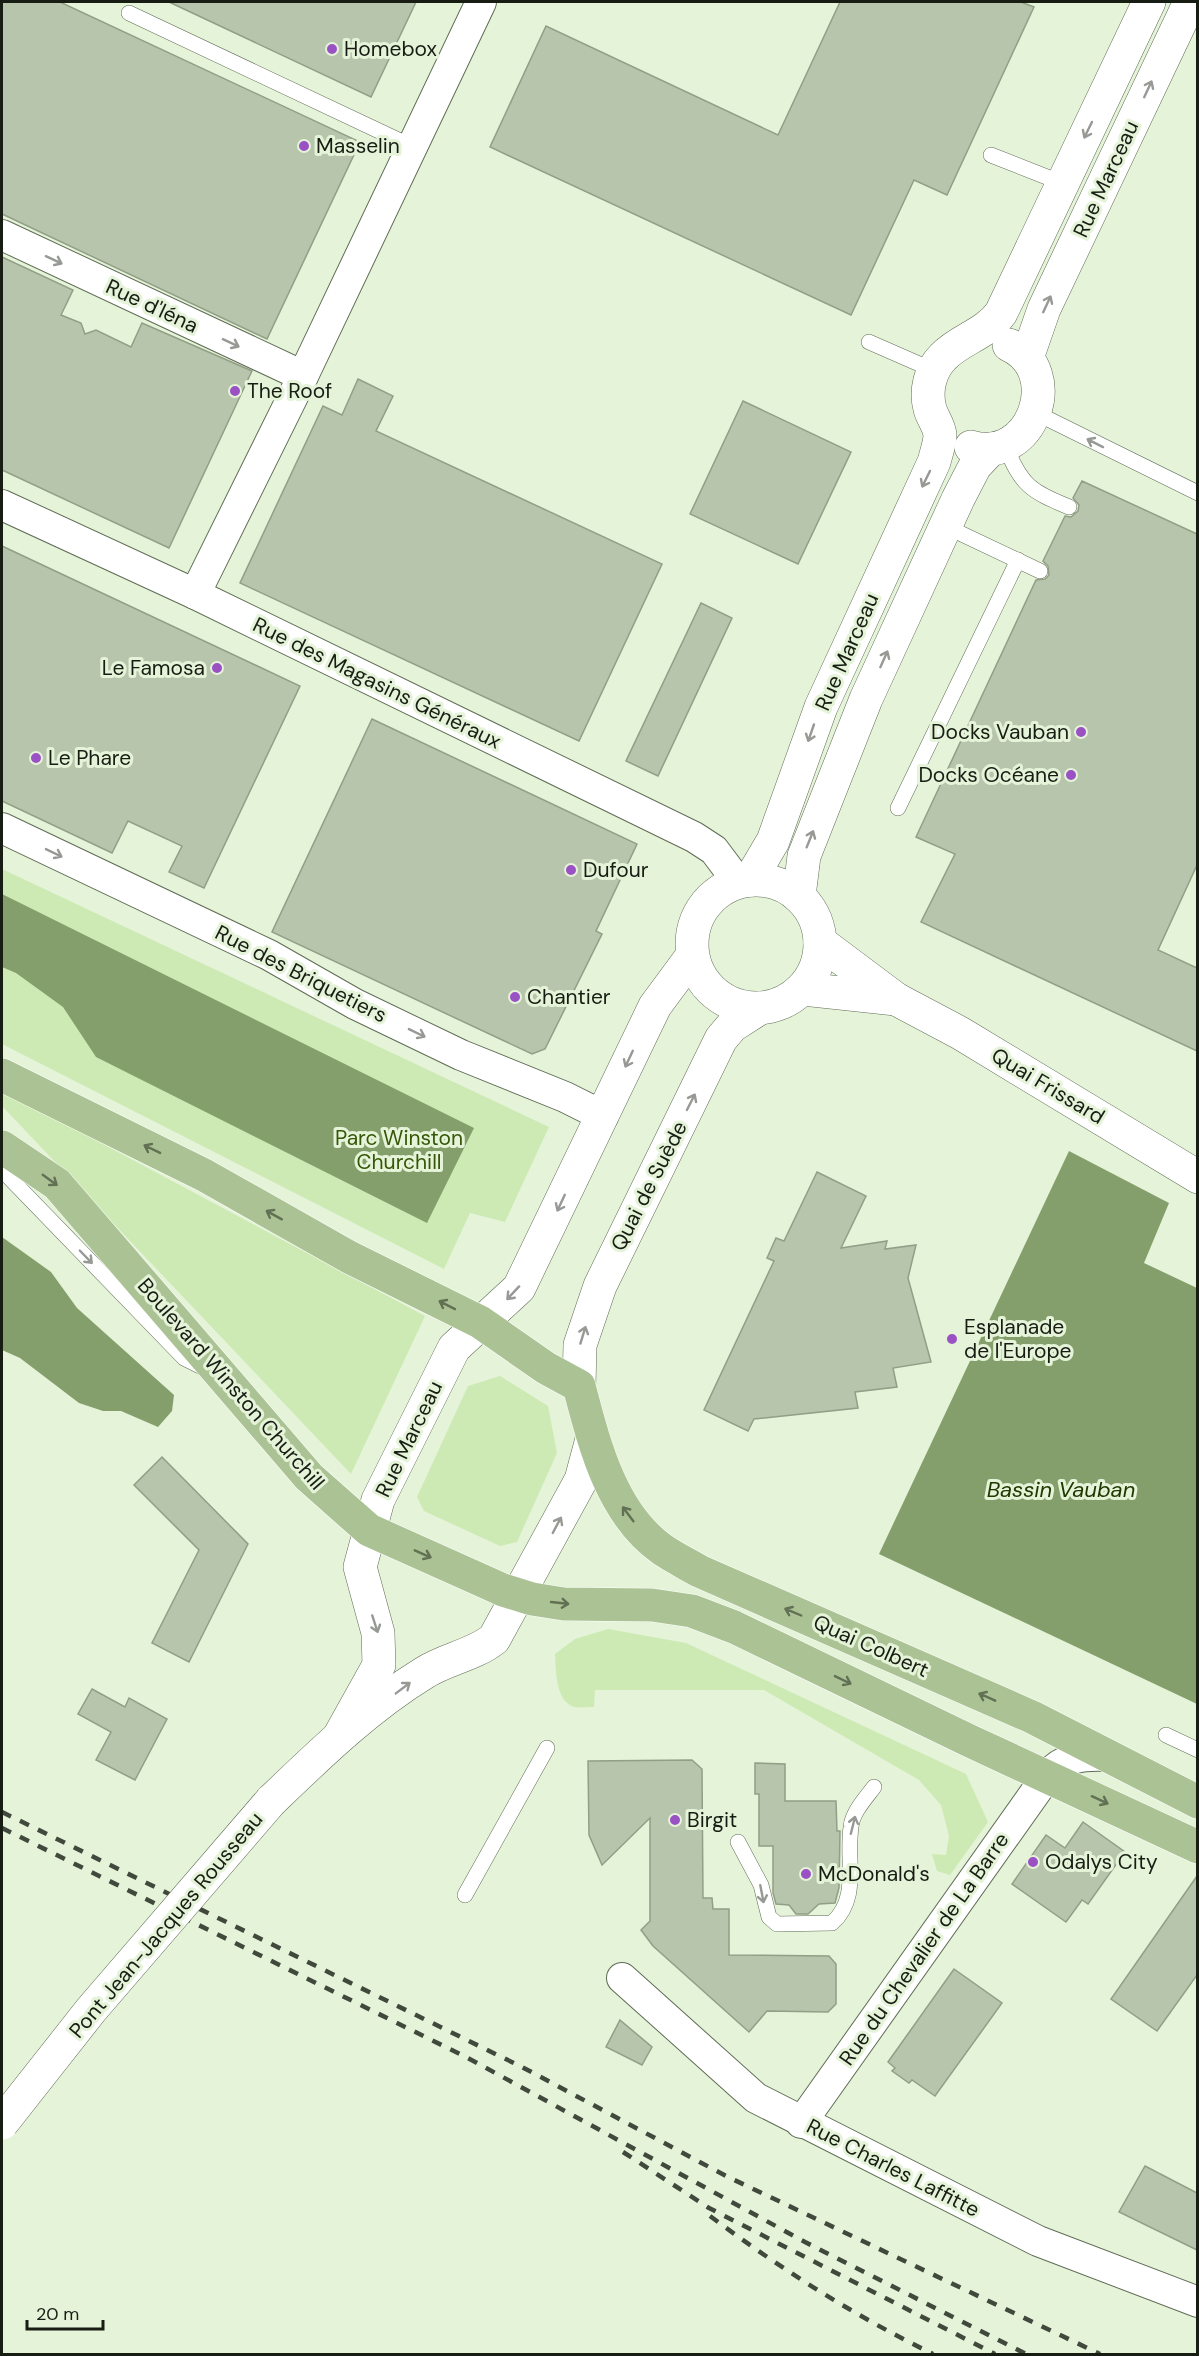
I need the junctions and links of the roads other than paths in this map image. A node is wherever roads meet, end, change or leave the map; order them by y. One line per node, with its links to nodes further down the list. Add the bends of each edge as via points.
1 (481, 2): 5 (street)
2 (1149, 2): 7 (main road, Rue Marceau, one-way to 7)
3 (129, 13): 5 (lane)
4 (1190, 13): 11 (main road, Rue Marceau, one-way to 4, via 1044,309)
5 (413, 147): 13 (street)
6 (991, 155): 7 (lane)
7 (1062, 183): 9 (main road, Rue Marceau, via 1001,313 992,325)
8 (2, 235): 13 (street, Rue d'Iéna, one-way to 13)
9 (966, 341): 11 (main road, via 999,340); 12 (main road, Rue Marceau, via 950,350)
10 (869, 342): 12 (lane)
11 (1027, 358): 14 (main road, via 1038,385)
12 (933, 370): 15 (main road, Rue Marceau, via 928,392)
13 (303, 376): 23 (street)
14 (1036, 413): 16 (main road, Rue Marceau, via 1029,427); 17 (lane, one-way to 14)
15 (937, 423): 16 (main road, via 960,444); 26 (main road, Rue Marceau, one-way to 26, via 940,436 934,462 821,707 773,841)
16 (998, 447): 19 (lane, via 1033,492); 20 (main road, Rue Marceau, via 975,466)
17 (1197, 494)
18 (2, 505): 23 (street, Rue des Magasins Généraux)
19 (1068, 507)
20 (945, 526): 21 (lane); 27 (main road, Rue Marceau, one-way to 20, via 804,856 866,699)
21 (1018, 560): 22 (lane); 24 (lane)
22 (1040, 571)
23 (195, 594): 26 (street, Rue des Magasins Généraux, via 694,837 714,850)
24 (898, 808)
25 (2, 828): 34 (street, Rue des Briquetiers, one-way to 34, via 269,955 450,1050)
26 (744, 881): 27 (main road, via 768,881); 29 (main road, via 720,890 707,903 696,919)
27 (799, 896): 28 (main road, via 811,909)
28 (820, 942): 30 (main road, via 819,959); 31 (main road, Quai Frissard)
29 (692, 956): 32 (main road, via 707,986 719,997 739,1006); 34 (main road, one-way to 34, via 655,1006)
30 (803, 989): 31 (main road, Quai Frissard); 32 (main road, via 779,1004)
31 (896, 999): 37 (main road, Quai Frissard, via 960,1033)
32 (760, 1008): 40 (main road, Quai de Suède, one-way to 32, via 580,1345 600,1286 721,1039 732,1026)
33 (2, 1075): 38 (main road, one-way to 33, via 349,1257 204,1175)
34 (603, 1116): 38 (main road, one-way to 38, via 519,1288)
35 (2, 1147): 39 (main road, Boulevard Winston Churchill, one-way to 39, via 57,1184)
36 (2, 1170): 39 (lane, one-way to 39, via 184,1358)
37 (1197, 1177)
38 (480, 1322): 40 (main road); 42 (main road, Rue Marceau, via 454,1348 378,1500)
39 (224, 1378): 42 (main road, Boulevard Winston Churchill, via 309,1477)
40 (579, 1386): 41 (main road)
41 (592, 1439): 44 (main road, one-way to 41, via 581,1480); 46 (main road, Quai Colbert, one-way to 41, via 699,1571 662,1550 622,1507)
42 (369, 1530): 43 (main road, Rue Marceau); 44 (main road, Boulevard Winston Churchill, one-way to 44)
43 (360, 1567): 47 (main road, Pont Jean-Jacques Rousseau, one-way to 47, via 378,1633 379,1665)
44 (519, 1595): 45 (main road, Boulevard Winston Churchill, one-way to 45, via 564,1604 652,1605 692,1611); 47 (main road, Pont Jean-Jacques Rousseau, one-way to 44, via 423,1673 484,1647 494,1639)
45 (734, 1627): 52 (main road, Quai Colbert, one-way to 52)
46 (1032, 1717): 51 (main road, Quai Colbert); 52 (street, via 1048,1735)
47 (340, 1735): 60 (main road, Pont Jean-Jacques Rousseau, bridge, via 258,1815 92,2010)
48 (1166, 1735): 50 (lane)
49 (547, 1748): 57 (lane)
50 (1197, 1750)
51 (1106, 1756): 52 (street, Rue du Chevalier de La Barre, via 1069,1759 1056,1765); 54 (main road, Quai Colbert)
52 (1047, 1776): 56 (main road, Quai Colbert, one-way to 56); 59 (street, Rue du Chevalier de La Barre)
53 (874, 1787): 55 (lane, one-way to 53, via 761,1885 769,1917 777,1924 832,1923 844,1914 849,1898 850,1825)
54 (1197, 1802)
55 (738, 1842)
56 (1197, 1847)
57 (465, 1895)
58 (622, 1978): 59 (street, Rue Charles Laffitte, via 756,2098)
59 (801, 2122): 61 (street, Rue Charles Laffitte, via 1038,2241)
60 (2, 2123)
61 (1196, 2299)

